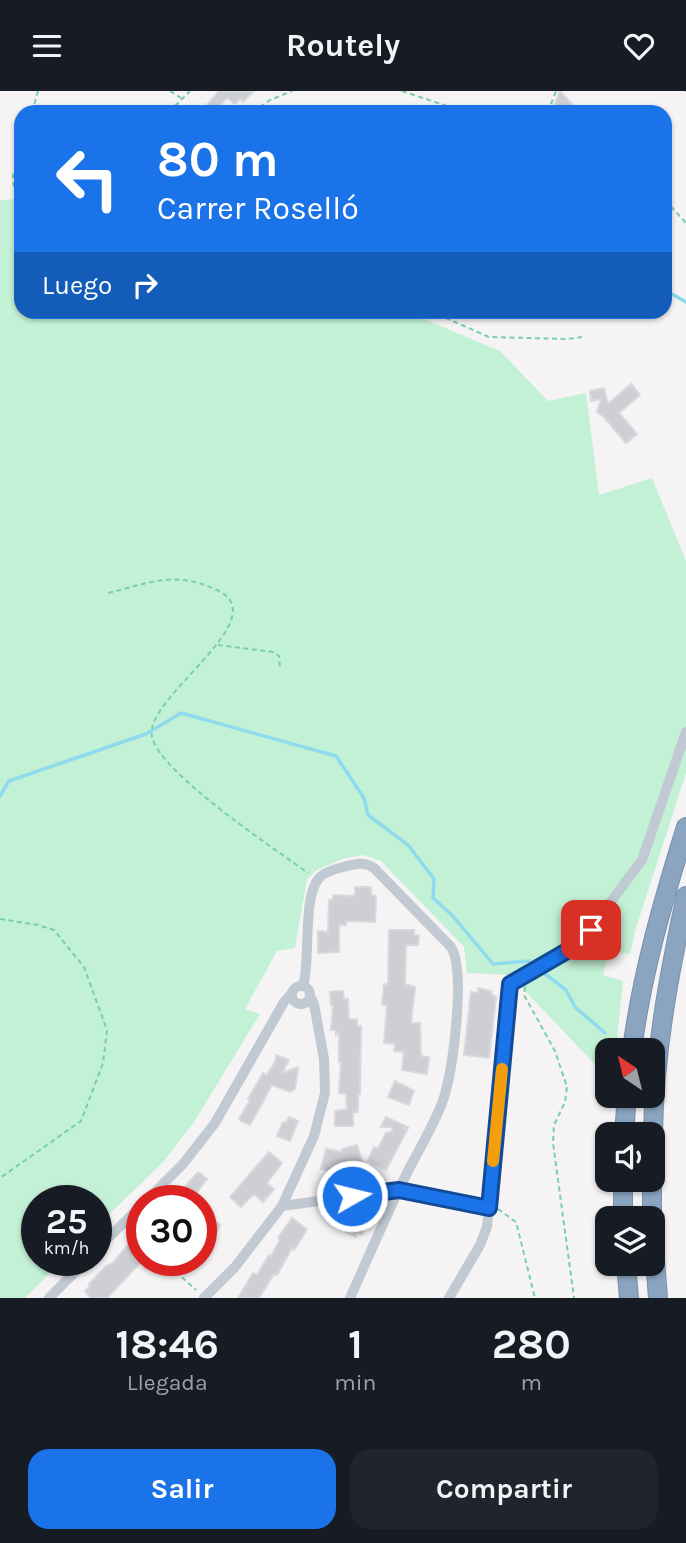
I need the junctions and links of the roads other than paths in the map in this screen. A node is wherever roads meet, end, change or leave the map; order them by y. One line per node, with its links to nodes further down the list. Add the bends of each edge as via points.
1 (686, 732): 14 (street, via 642,860 579,944 510,984)
2 (686, 827): 4 (highway)
3 (686, 850): 4 (highway)
4 (667, 888): 10 (highway)
5 (686, 896): 11 (highway, via 653,1085)
6 (303, 986): 7 (street); 8 (street, via 307,988); 13 (street, via 314,886 321,875 339,867 368,864 451,947 456,958 457,997 444,1097)
7 (292, 993): 8 (street, via 292,998); 9 (street)
8 (303, 1001): 9 (street); 15 (street, via 314,1004 324,1059 324,1093 314,1136)
9 (274, 1022): 12 (street, via 215,1123)
10 (634, 1038)
11 (653, 1122)
12 (162, 1185)
13 (399, 1190): 14 (street); 15 (street); 23 (street)
14 (489, 1205): 24 (street, via 484,1236)
15 (282, 1206): 21 (street, via 235,1267)
16 (126, 1220): 17 (street)
17 (112, 1234)
18 (71, 1276): 22 (street)
19 (627, 1276): 25 (highway)
20 (656, 1276): 26 (highway)
21 (200, 1294)
22 (49, 1298)
23 (350, 1298)
24 (449, 1298)
25 (629, 1298)
26 (658, 1298)

